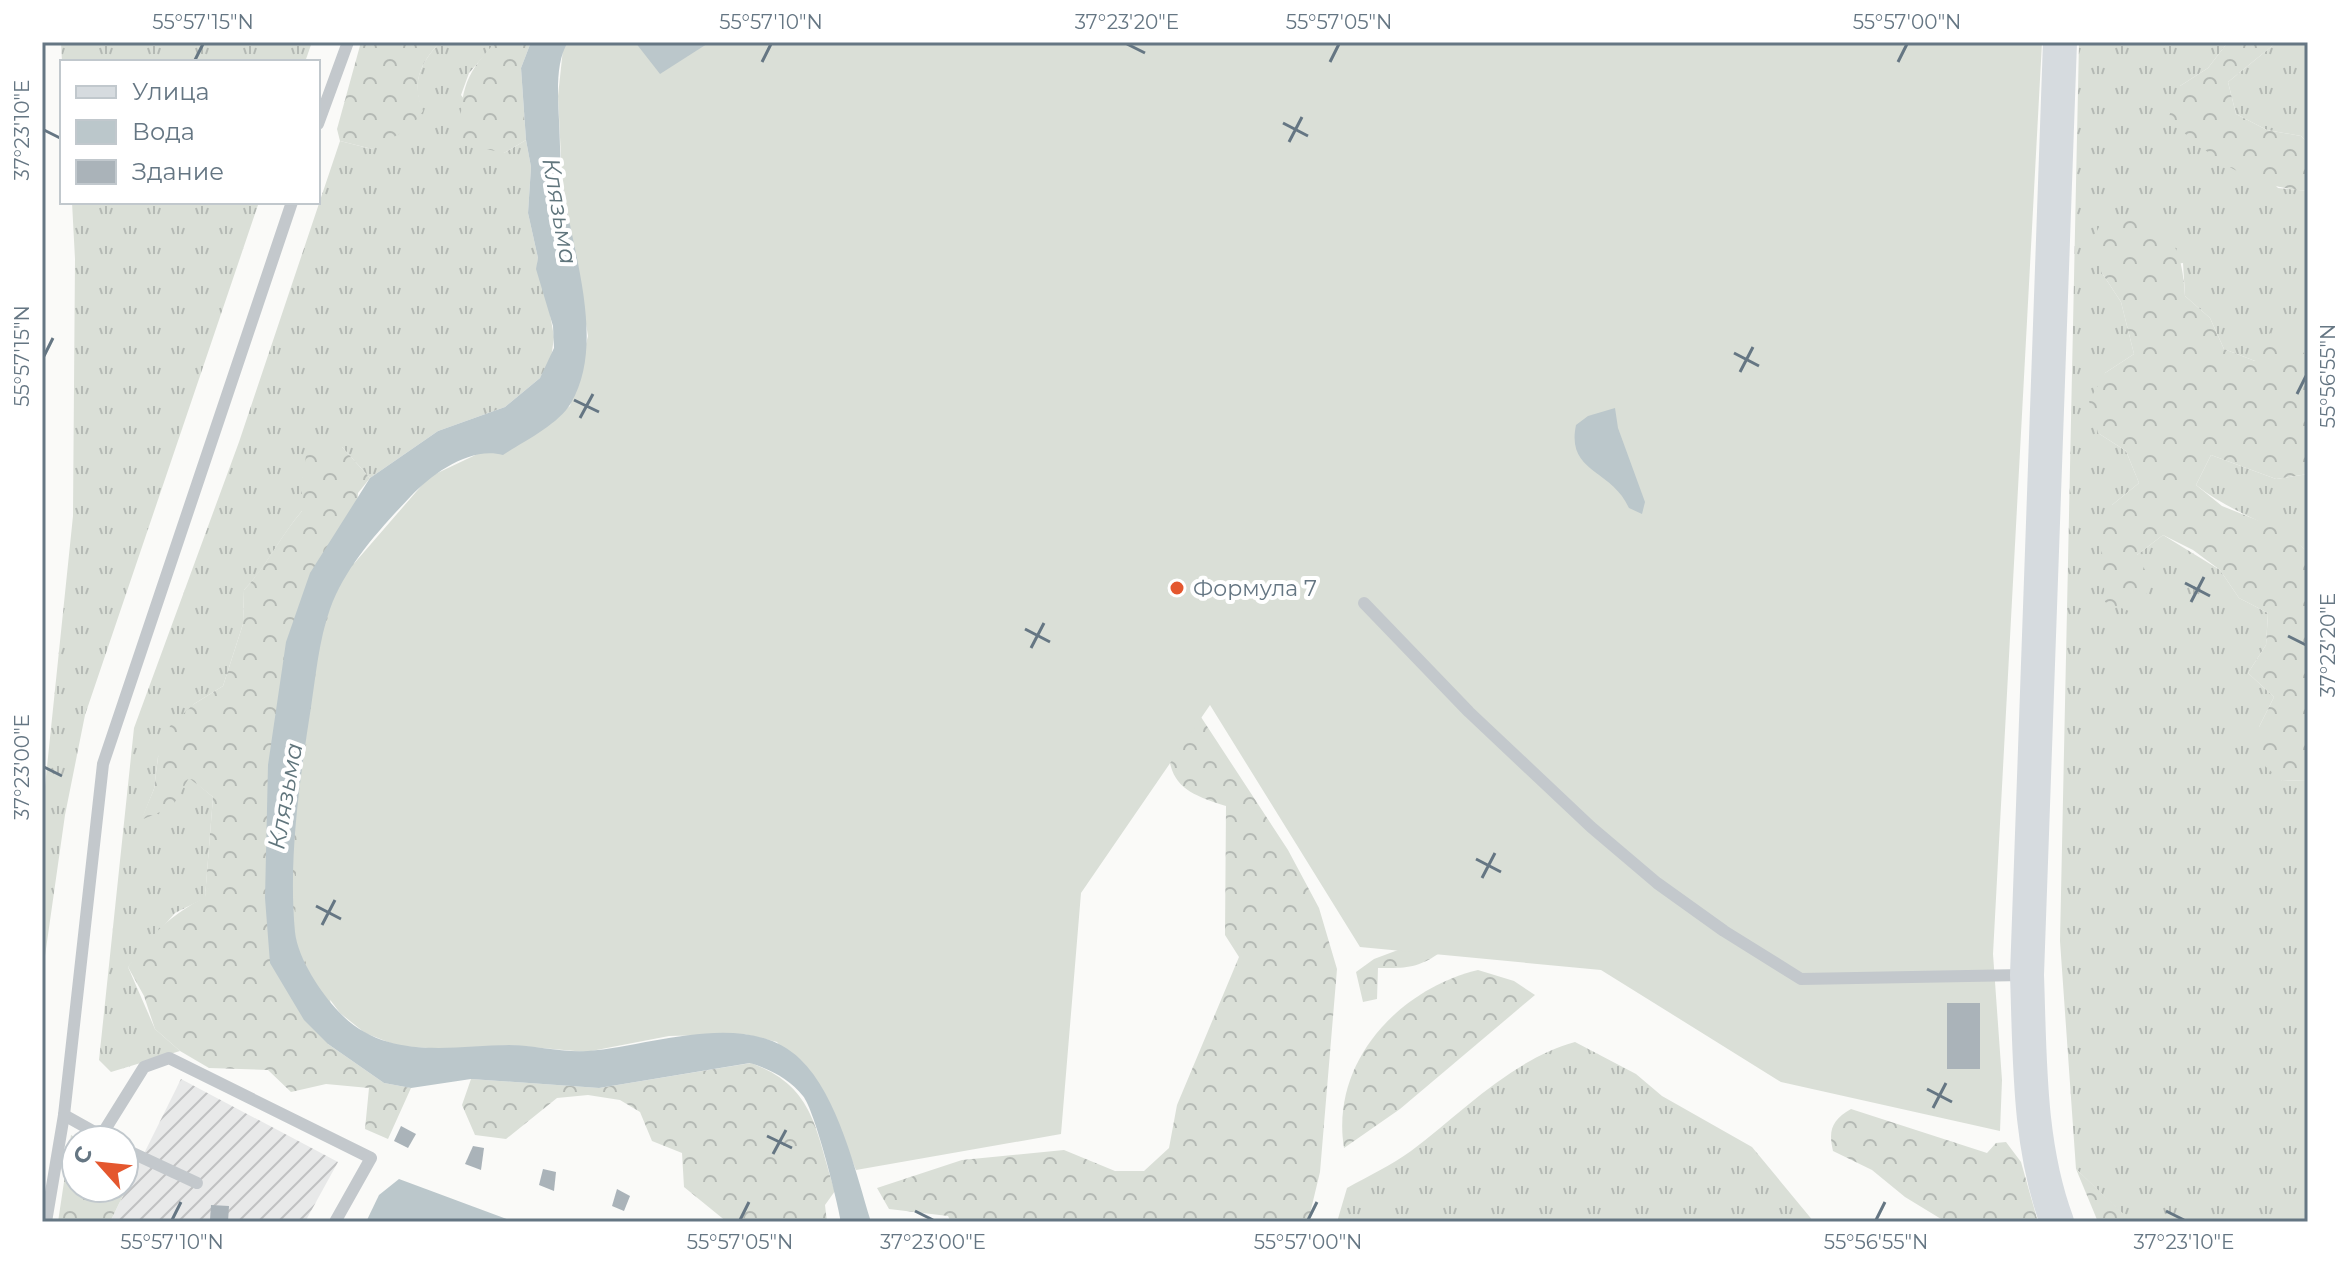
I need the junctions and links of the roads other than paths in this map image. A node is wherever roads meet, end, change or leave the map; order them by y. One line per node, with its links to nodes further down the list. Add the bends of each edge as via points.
1 (348, 42): 3 (lane)
2 (2060, 42): 6 (street)
3 (320, 119)
4 (291, 204): 7 (lane, via 103,764)
5 (1364, 603): 6 (lane, via 1591,827 1657,883 1801,979)
6 (2027, 975): 14 (street, via 2031,1092 2047,1195)
7 (64, 1115): 8 (lane); 12 (lane)
8 (80, 1124)
9 (112, 1124): 13 (lane, via 144,1067 169,1058 371,1158)
10 (140, 1156): 11 (lane)
11 (197, 1183)
12 (46, 1222)
13 (335, 1222)
14 (2057, 1222)

